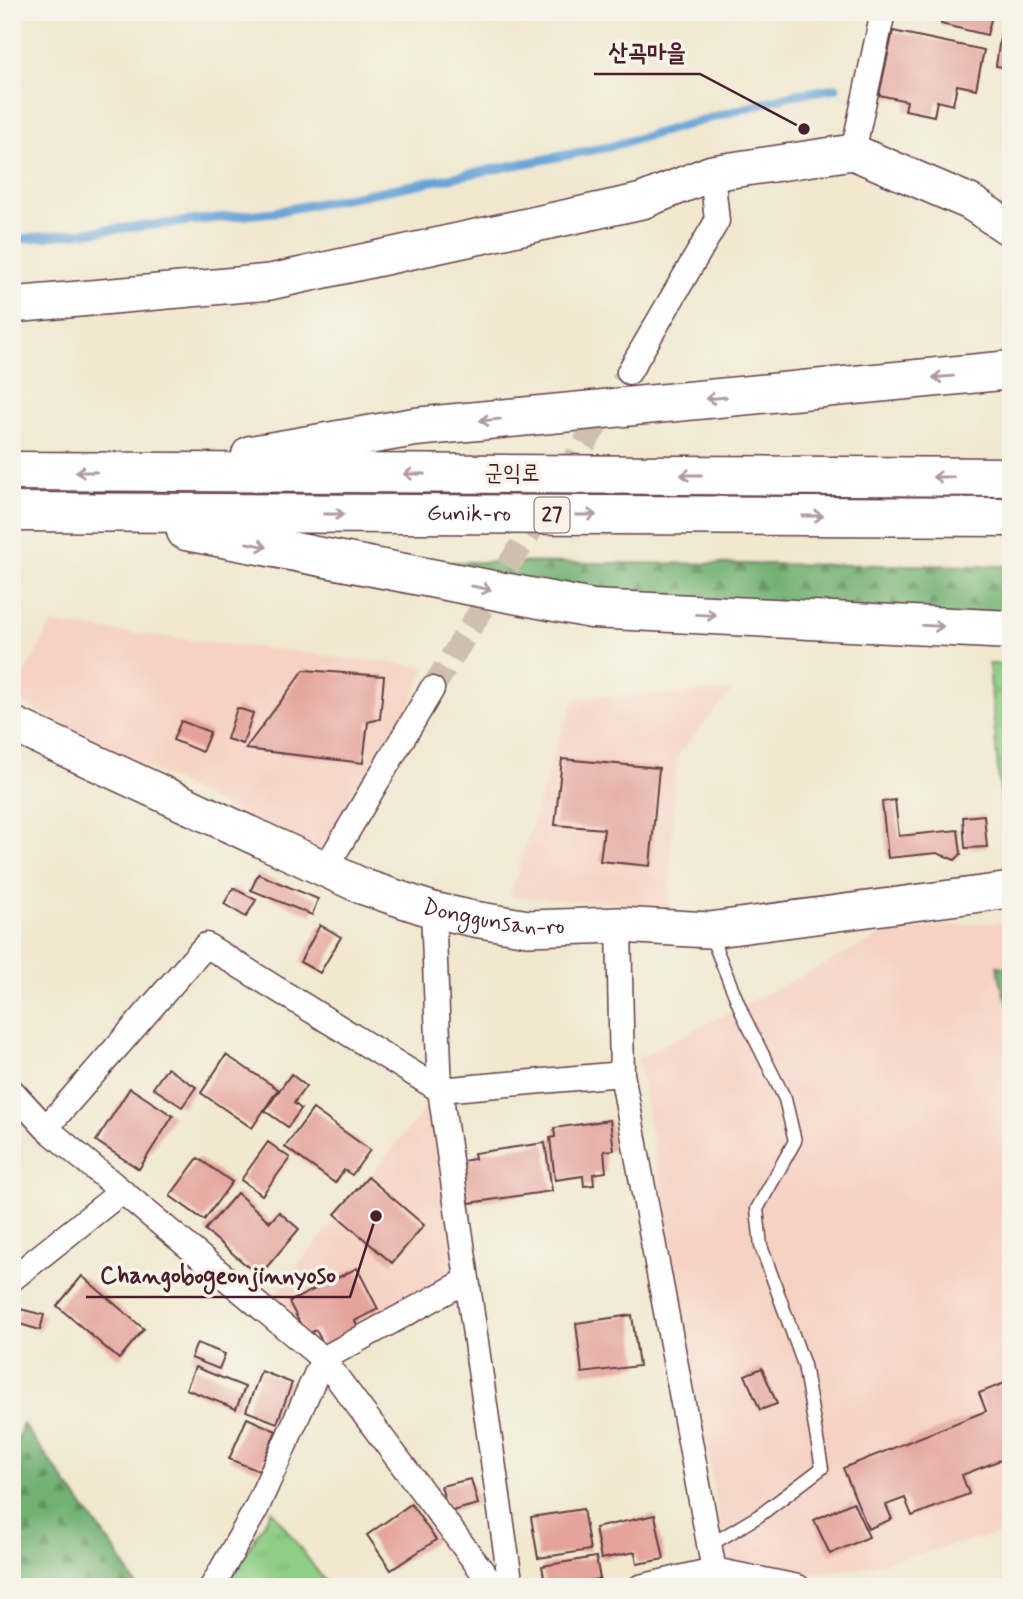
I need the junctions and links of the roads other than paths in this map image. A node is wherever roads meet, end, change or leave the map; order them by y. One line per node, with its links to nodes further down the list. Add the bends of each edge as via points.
1 (883, 12): 2 (street)
2 (853, 152): 3 (street); 4 (street, via 970,202)
3 (712, 173): 5 (street, via 642,201 270,282); 7 (street, via 717,221)
4 (1011, 229)
5 (12, 304)
6 (1011, 370): 9 (highway, one-way to 9, via 415,427)
7 (629, 372)
8 (12, 471): 9 (highway, 군익로 / 27, one-way to 8)
9 (155, 472): 10 (highway, 군익로 / 27, one-way to 9)
10 (1011, 477)
11 (12, 512): 12 (highway, Gunik-ro / 27)
12 (94, 513): 13 (highway, Gunik-ro / 27, one-way to 13); 14 (highway, one-way to 14, via 592,609)
13 (1011, 517)
14 (1011, 630)
15 (432, 689): 17 (street)
16 (12, 724): 17 (street, Donggunsan-ro)
17 (325, 869): 19 (street, Donggunsan-ro)
18 (1011, 890): 21 (street, Donggunsan-ro)
19 (433, 910): 20 (street, Donggunsan-ro, via 528,928); 23 (street)
20 (619, 925): 21 (street, Donggunsan-ro); 22 (street)
21 (709, 930): 30 (lane, via 743,1015 785,1099 796,1141 757,1209 761,1246 804,1365 822,1468 760,1515)
22 (622, 1074): 23 (street); 30 (street)
23 (440, 1090): 25 (street, via 206,945); 28 (street)
24 (12, 1091): 25 (street)
25 (46, 1128): 26 (street)
26 (121, 1192): 27 (street); 29 (street)
27 (12, 1279)
28 (466, 1280): 29 (street); 34 (street)
29 (323, 1359): 32 (street, via 256,1509); 33 (street)
30 (709, 1545): 31 (street)
31 (716, 1578): 35 (street); 36 (street)
32 (212, 1587)
33 (494, 1587)
34 (511, 1587)
35 (640, 1587)
36 (798, 1587)

